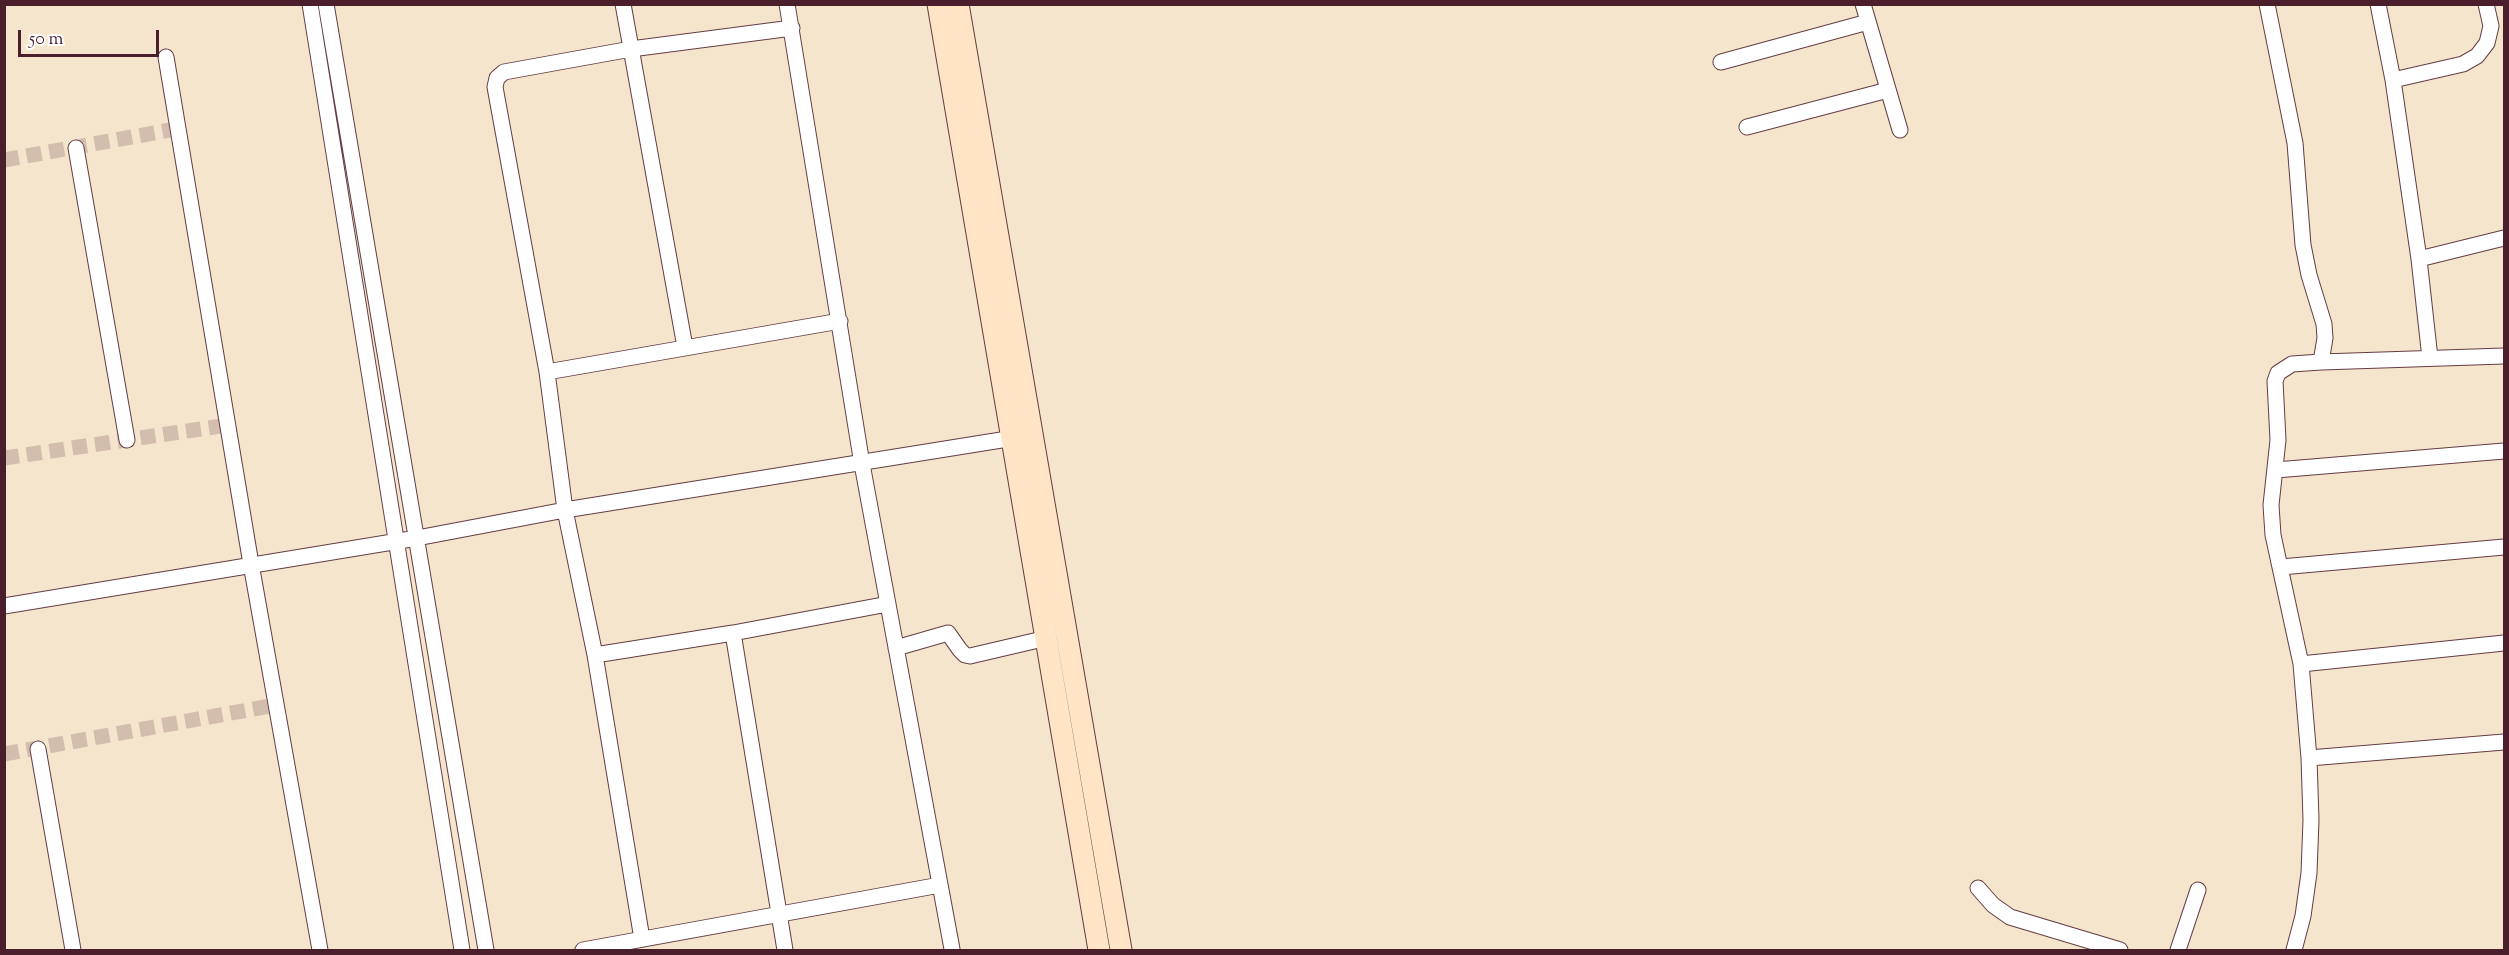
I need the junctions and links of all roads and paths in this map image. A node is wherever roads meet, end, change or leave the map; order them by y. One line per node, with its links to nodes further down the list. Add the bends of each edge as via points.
1 (310, 4): 36 (street)
2 (326, 4): 35 (street)
3 (623, 4): 13 (street)
4 (787, 4): 12 (street)
5 (938, 4): 29 (street)
6 (958, 4): 29 (street)
7 (1863, 4): 11 (street)
8 (2267, 4): 27 (street, via 2295,143 2308,275 2324,324)
9 (2378, 4): 16 (street)
10 (2486, 4): 16 (street, via 2491,26 2487,43 2477,56 2463,64)
11 (1868, 22): 15 (street); 17 (street)
12 (792, 28): 13 (street); 23 (street)
13 (631, 49): 24 (street); 28 (street, via 504,72 497,78 495,87)
14 (166, 57): 38 (street)
15 (1721, 62)
16 (2393, 80): 22 (street)
17 (1888, 90): 18 (street); 19 (street)
18 (1747, 127)
19 (1900, 130)
20 (76, 148): 30 (street)
21 (2505, 238): 22 (street)
22 (2420, 259): 26 (street)
23 (840, 321): 24 (street); 32 (street)
24 (685, 347): 28 (street)
25 (2505, 356): 26 (street)
26 (2430, 358): 27 (street)
27 (2321, 362): 33 (street, via 2292,364 2277,373)
28 (547, 372): 34 (street)
29 (1023, 437): 32 (street); 43 (street); 64 (street)
30 (127, 440)
31 (2505, 451): 33 (street)
32 (862, 464): 34 (street); 40 (street)
33 (2276, 470): 39 (street, via 2271,505)
34 (565, 510): 35 (street); 46 (street)
35 (417, 538): 36 (street); 61 (street)
36 (396, 541): 38 (street); 60 (street)
37 (2505, 547): 39 (street)
38 (251, 564): 41 (street); 59 (street)
39 (2281, 567): 47 (street)
40 (888, 604): 42 (street); 45 (street)
41 (4, 606)
42 (733, 633): 46 (street); 54 (street)
43 (1047, 638): 45 (street, via 970,656 964,655 948,633); 63 (street)
44 (2505, 643): 47 (street)
45 (896, 648): 51 (street)
46 (594, 655): 55 (street)
47 (2301, 664): 50 (street)
48 (2505, 741): 50 (street)
49 (38, 749): 58 (street)
50 (2310, 758): 67 (street, via 2309,873)
51 (940, 885): 54 (street); 56 (street)
52 (1978, 888): 65 (street, via 2010,917)
53 (2198, 890): 66 (street)
54 (778, 915): 55 (street); 62 (street)
55 (642, 939): 57 (street)
56 (952, 949)
57 (583, 950)
58 (73, 951)
59 (320, 951)
60 (462, 951)
61 (486, 951)
62 (785, 951)
63 (1099, 951)
64 (1121, 951)
65 (2120, 951)
66 (2178, 951)
67 (2294, 951)

